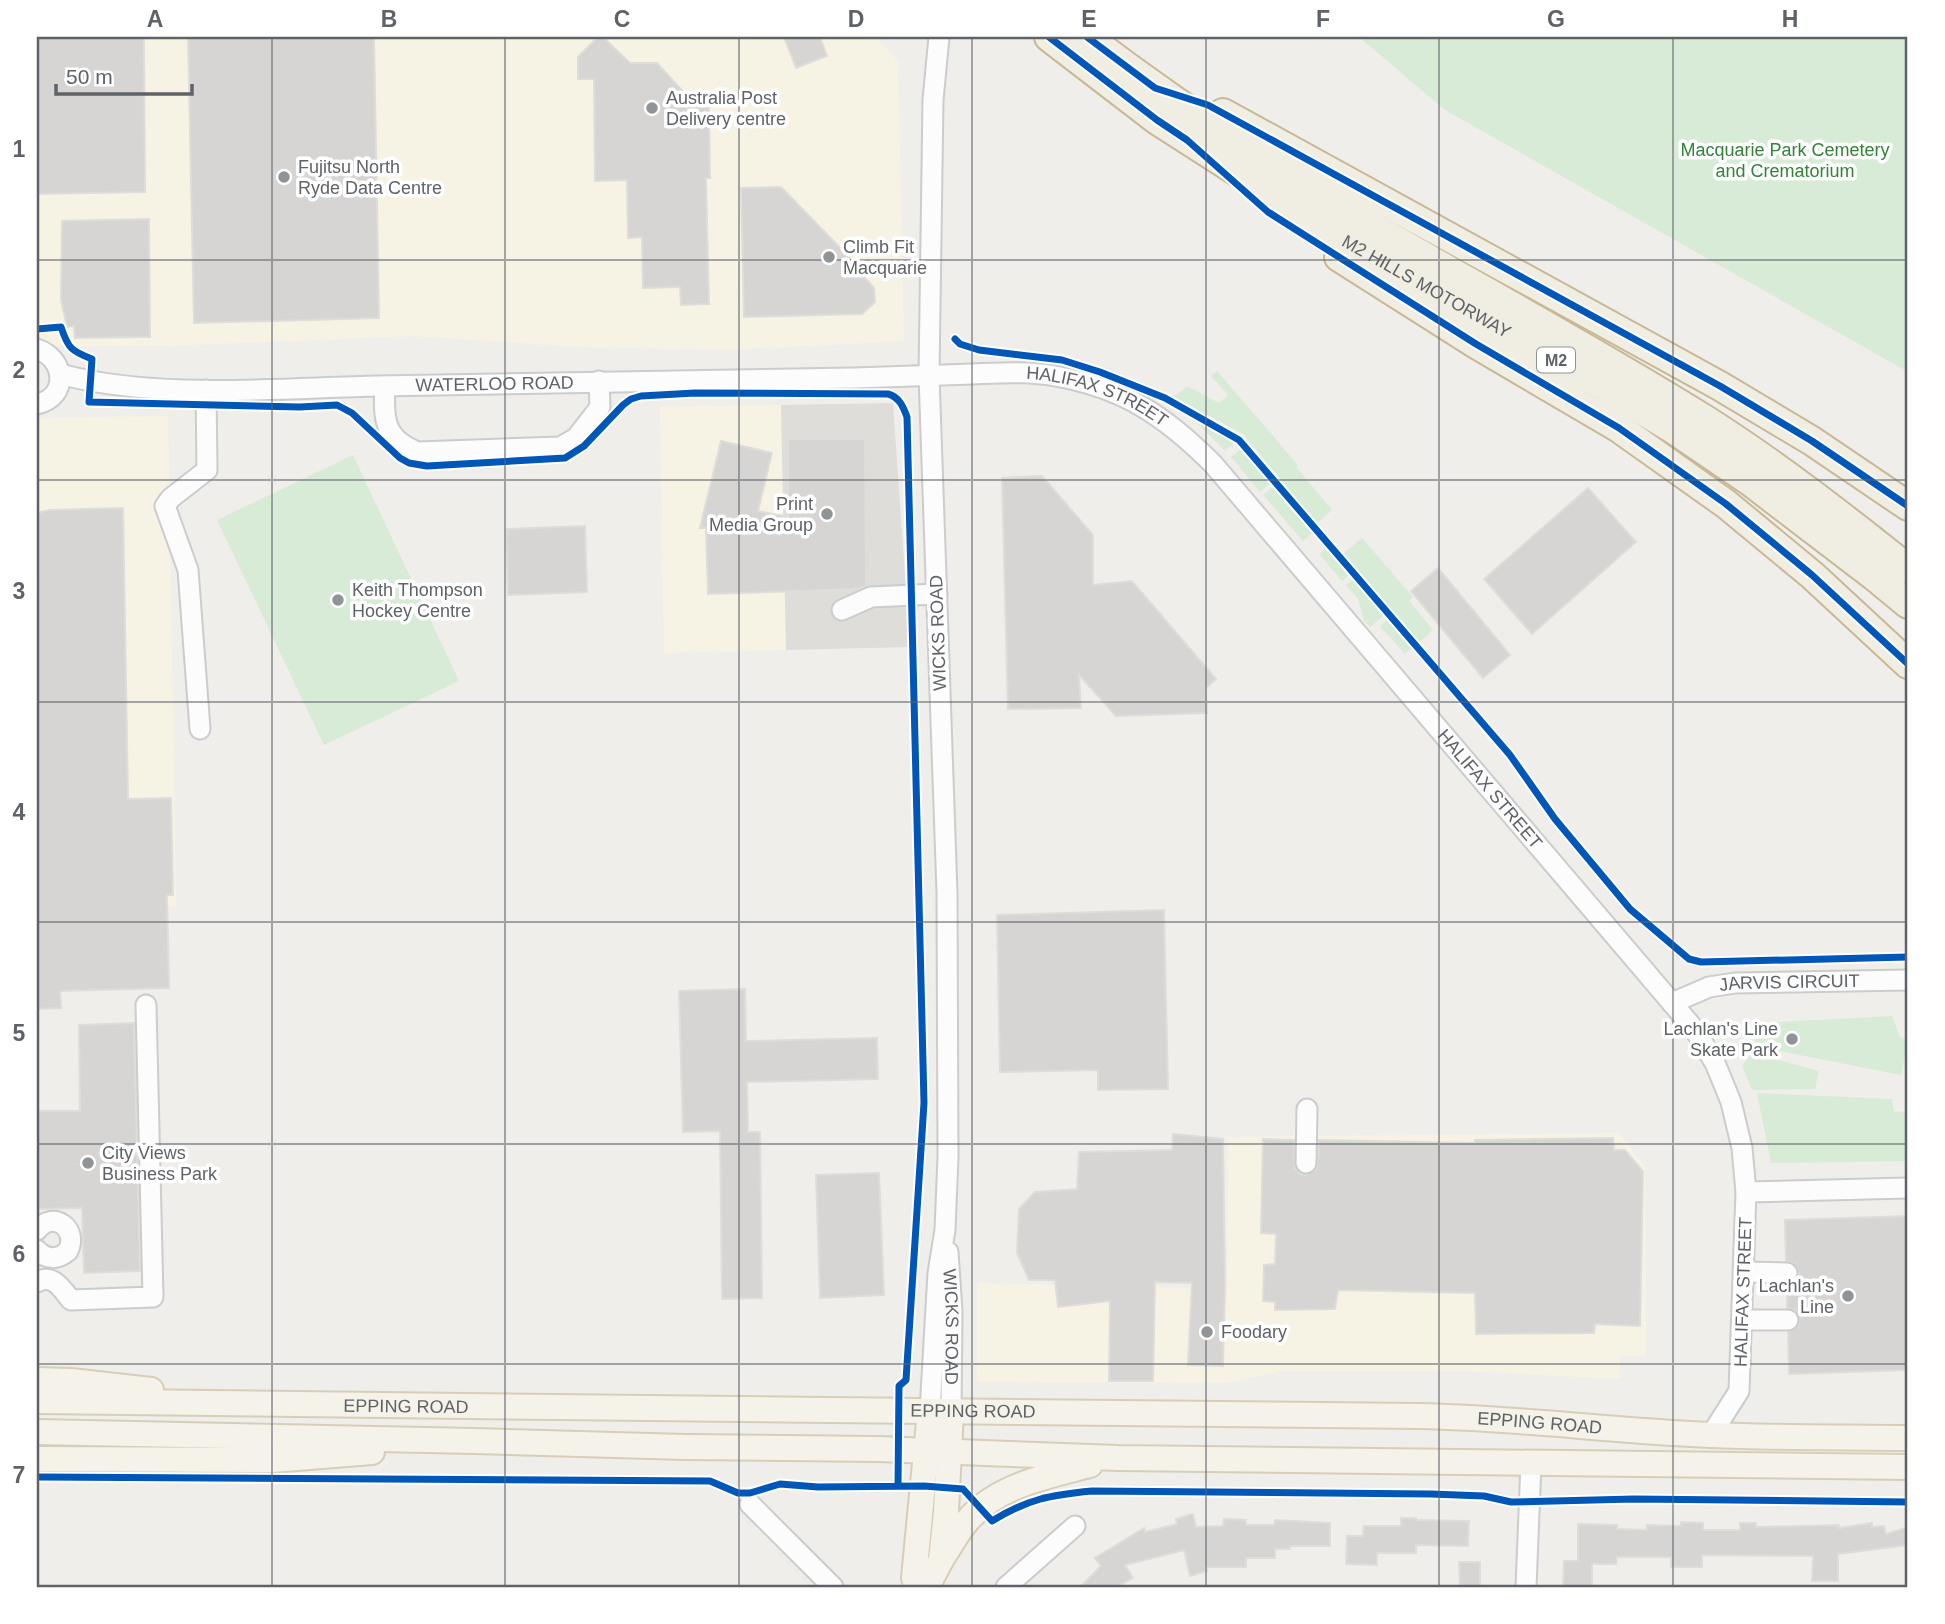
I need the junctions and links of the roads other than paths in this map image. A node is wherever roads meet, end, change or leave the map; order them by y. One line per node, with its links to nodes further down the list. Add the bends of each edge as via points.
1 (939, 37): 8 (street, WICKS ROAD, via 933,100)
2 (1049, 37): 5 (highway, M2 HILLS MOTORWAY / M2)
3 (1087, 37): 4 (highway, M2 HILLS MOTORWAY / M2)
4 (1155, 89): 13 (highway, via 1208,105 1592,315 1812,441); 14 (highway, M2 HILLS MOTORWAY / M2, via 1322,197 1706,420 1779,469)
5 (1187, 140): 16 (highway, M2 HILLS MOTORWAY / M2, via 1344,240 1674,429 1762,490); 18 (highway, via 1268,212 1619,428 1726,504)
6 (37, 349): 7 (street, via 52,357)
7 (60, 374): 11 (street, WATERLOO ROAD, via 91,382); 12 (street, via 56,392)
8 (929, 375): 9 (street, WATERLOO ROAD); 15 (street, WICKS ROAD); 21 (street, HALIFAX STREET, via 1054,375 1121,395 1182,433)
9 (599, 382): 10 (street, WATERLOO ROAD); 10 (street, via 600,407 576,438 560,447 418,452 403,446 385,422)
10 (385, 386): 11 (street, WATERLOO ROAD)
11 (206, 390): 19 (street, via 207,470 165,506 188,570)
12 (37, 404)
13 (1908, 506)
14 (1908, 569)
15 (937, 594): 17 (street, via 871,597); 37 (street, WICKS ROAD, via 948,928 948,1157 938,1273)
16 (1908, 604)
17 (842, 610)
18 (1908, 664)
19 (200, 729)
20 (1908, 980): 21 (street, JARVIS CIRCUIT, via 1735,983 1709,987)
21 (1672, 1003): 26 (street, HALIFAX STREET, via 1715,1063 1731,1101)
22 (146, 1005): 31 (street, via 153,1297 71,1300 57,1283)
23 (1307, 1109): 24 (street)
24 (1306, 1163)
25 (1908, 1188): 26 (street)
26 (1746, 1192): 29 (street, HALIFAX STREET)
27 (37, 1230): 28 (street, via 43,1223 55,1221 72,1238 63,1255)
28 (44, 1254): 31 (street)
29 (1744, 1272): 30 (street); 32 (street, HALIFAX STREET)
30 (1787, 1273)
31 (43, 1281)
32 (1742, 1320): 33 (street); 39 (street, HALIFAX STREET, via 1739,1391)
33 (1788, 1320)
34 (37, 1380): 36 (main road)
35 (37, 1401): 36 (main road, EPPING ROAD)
36 (309, 1407): 37 (main road, EPPING ROAD)
37 (940, 1411): 39 (main road, EPPING ROAD, via 1433,1417); 42 (main road, WICKS ROAD)
38 (37, 1432): 41 (main road, EPPING ROAD)
39 (1711, 1435): 40 (main road, EPPING ROAD)
40 (1908, 1438)
41 (474, 1441): 42 (main road, EPPING ROAD); 44 (main road, via 272,1460)
42 (938, 1452): 43 (main road, EPPING ROAD); 49 (main road, WICKS ROAD, via 946,1512); 51 (main road, WICKS ROAD)
43 (1118, 1458): 45 (main road, EPPING ROAD); 49 (main road, via 998,1495 966,1522)
44 (37, 1459)
45 (1531, 1463): 46 (main road, EPPING ROAD); 54 (street)
46 (1908, 1467)
47 (750, 1504): 50 (street)
48 (1075, 1526): 53 (street)
49 (941, 1560): 52 (main road, WICKS ROAD)
50 (833, 1587)
51 (916, 1587)
52 (927, 1587)
53 (1006, 1587)
54 (1526, 1587)

